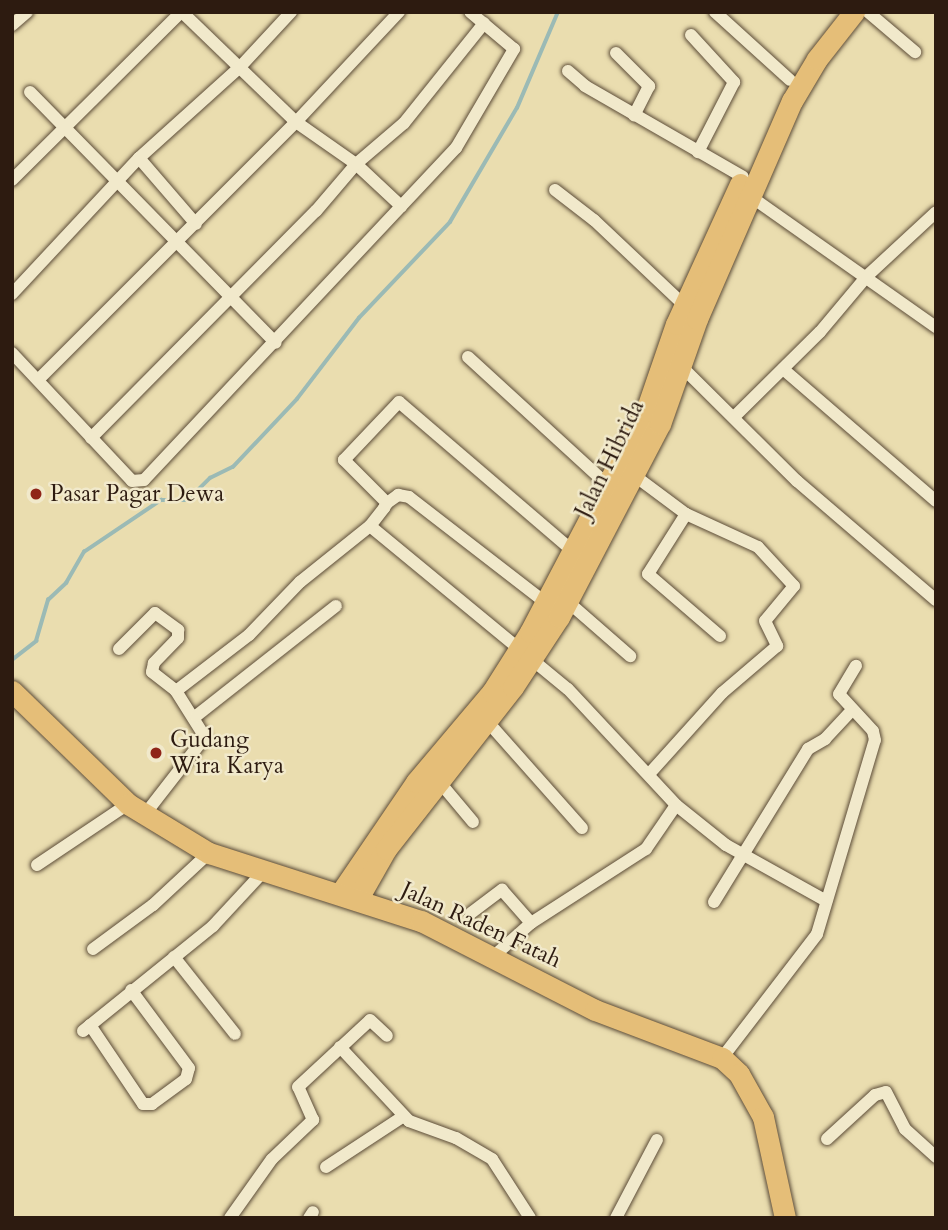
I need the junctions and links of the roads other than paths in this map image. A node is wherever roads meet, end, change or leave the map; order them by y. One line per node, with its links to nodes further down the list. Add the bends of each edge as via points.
1 (27, 12): 11 (street)
2 (182, 12): 15 (street); 21 (street)
3 (291, 12): 15 (street)
4 (398, 12): 20 (street)
5 (470, 12): 10 (street)
6 (715, 12): 17 (street)
7 (836, 12): 17 (main road)
8 (854, 12): 28 (main road, Jalan Hibrida, via 817,59)
9 (868, 12): 13 (street)
10 (484, 23): 24 (street, via 404,123); 29 (street, via 510,41 514,51 456,148)
11 (12, 25)
12 (691, 35): 22 (street, via 734,82)
13 (915, 52)
14 (616, 53): 19 (street, via 649,86)
15 (241, 66): 20 (street); 23 (street)
16 (568, 71): 19 (street)
17 (790, 80): 28 (main road)
18 (30, 92): 21 (street)
19 (634, 115): 22 (street)
20 (296, 122): 24 (street); 31 (street)
21 (67, 126): 25 (street); 26 (street)
22 (698, 152): 28 (street)
23 (139, 158): 26 (street); 31 (street)
24 (356, 164): 29 (street); 35 (street)
25 (12, 180)
26 (119, 181): 32 (street); 34 (street)
27 (555, 190): 36 (street, via 594,220)
28 (741, 199): 33 (street); 36 (main road); 41 (main road, Jalan Hibrida)
29 (401, 206): 38 (street)
30 (936, 212): 33 (street)
31 (196, 224): 32 (street)
32 (175, 245): 35 (street); 43 (street)
33 (867, 276): 37 (street); 42 (street)
34 (12, 294)
35 (229, 298): 38 (street); 45 (street)
36 (684, 305): 47 (main road, via 646,411)
37 (936, 327)
38 (275, 344): 45 (street, via 139,483)
39 (12, 352): 43 (street)
40 (468, 356): 47 (street)
41 (680, 365): 44 (street); 46 (main road, Jalan Hibrida, via 660,424)
42 (783, 369): 44 (street); 48 (street)
43 (39, 380): 45 (street)
44 (734, 417): 53 (street, via 797,481)
45 (91, 439)
46 (635, 476): 50 (street); 54 (main road, Jalan Hibrida)
47 (609, 486): 52 (main road)
48 (936, 501)
49 (387, 503): 51 (street); 52 (street, via 344,460 402,401); 55 (street, via 398,495 409,497)
50 (685, 514): 57 (street, via 648,574); 67 (street, via 758,547 794,587 765,621 777,646 722,693)
51 (370, 526): 59 (street); 62 (street, via 300,582 248,635)
52 (574, 552): 55 (main road)
53 (936, 600)
54 (567, 601): 59 (main road, Jalan Hibrida); 60 (street)
55 (545, 602): 59 (main road)
56 (336, 606): 65 (street)
57 (720, 636)
58 (119, 649): 62 (street, via 153,614 159,614 179,635 152,670)
59 (524, 655): 66 (main road, Jalan Hibrida); 67 (street, via 568,689); 77 (main road, via 416,782)
60 (630, 656)
61 (856, 667): 64 (street, via 839,692)
62 (176, 691): 65 (street)
63 (17, 696): 70 (main road, Jalan Raden Fatah)
64 (852, 710): 74 (street, via 825,739 808,749); 78 (street, via 873,731 875,740)
65 (196, 716): 70 (street, via 205,734 203,745)
66 (487, 721): 68 (main road, Jalan Hibrida); 72 (street)
67 (649, 774): 69 (street)
68 (437, 779): 71 (street); 77 (main road, Jalan Hibrida)
69 (676, 805): 74 (street); 81 (street, via 641,853)
70 (137, 809): 73 (main road, Jalan Raden Fatah); 75 (street)
71 (473, 822)
72 (582, 828)
73 (209, 853): 76 (main road, Jalan Raden Fatah); 82 (street, via 153,905)
74 (746, 856): 78 (street); 79 (street)
75 (37, 866)
76 (262, 872): 77 (main road, Jalan Raden Fatah); 84 (street, via 213,926)
77 (349, 897): 83 (main road, Jalan Raden Fatah, via 421,921)
78 (826, 901): 89 (street, via 810,948)
79 (714, 902)
80 (471, 913): 81 (street, via 502,890)
81 (531, 923): 83 (street)
82 (93, 949)
83 (495, 955): 89 (main road, Jalan Raden Fatah, via 595,1010)
84 (173, 957): 85 (street); 86 (street)
85 (131, 990): 85 (street, via 189,1068 186,1079 152,1104 143,1104 87,1028)
86 (235, 1034)
87 (387, 1036): 88 (street, via 371,1020)
88 (340, 1047): 90 (street); 95 (street, via 297,1088 313,1120 272,1159)
89 (722, 1058): 98 (main road, Jalan Raden Fatah, via 739,1074 763,1117)
90 (404, 1116): 94 (street); 96 (street, via 492,1159)
91 (827, 1139): 93 (street, via 875,1095 886,1091 905,1129)
92 (657, 1140): 97 (street)
93 (936, 1157)
94 (326, 1167)
95 (230, 1218)
96 (530, 1218)
97 (616, 1218)
98 (785, 1218)

